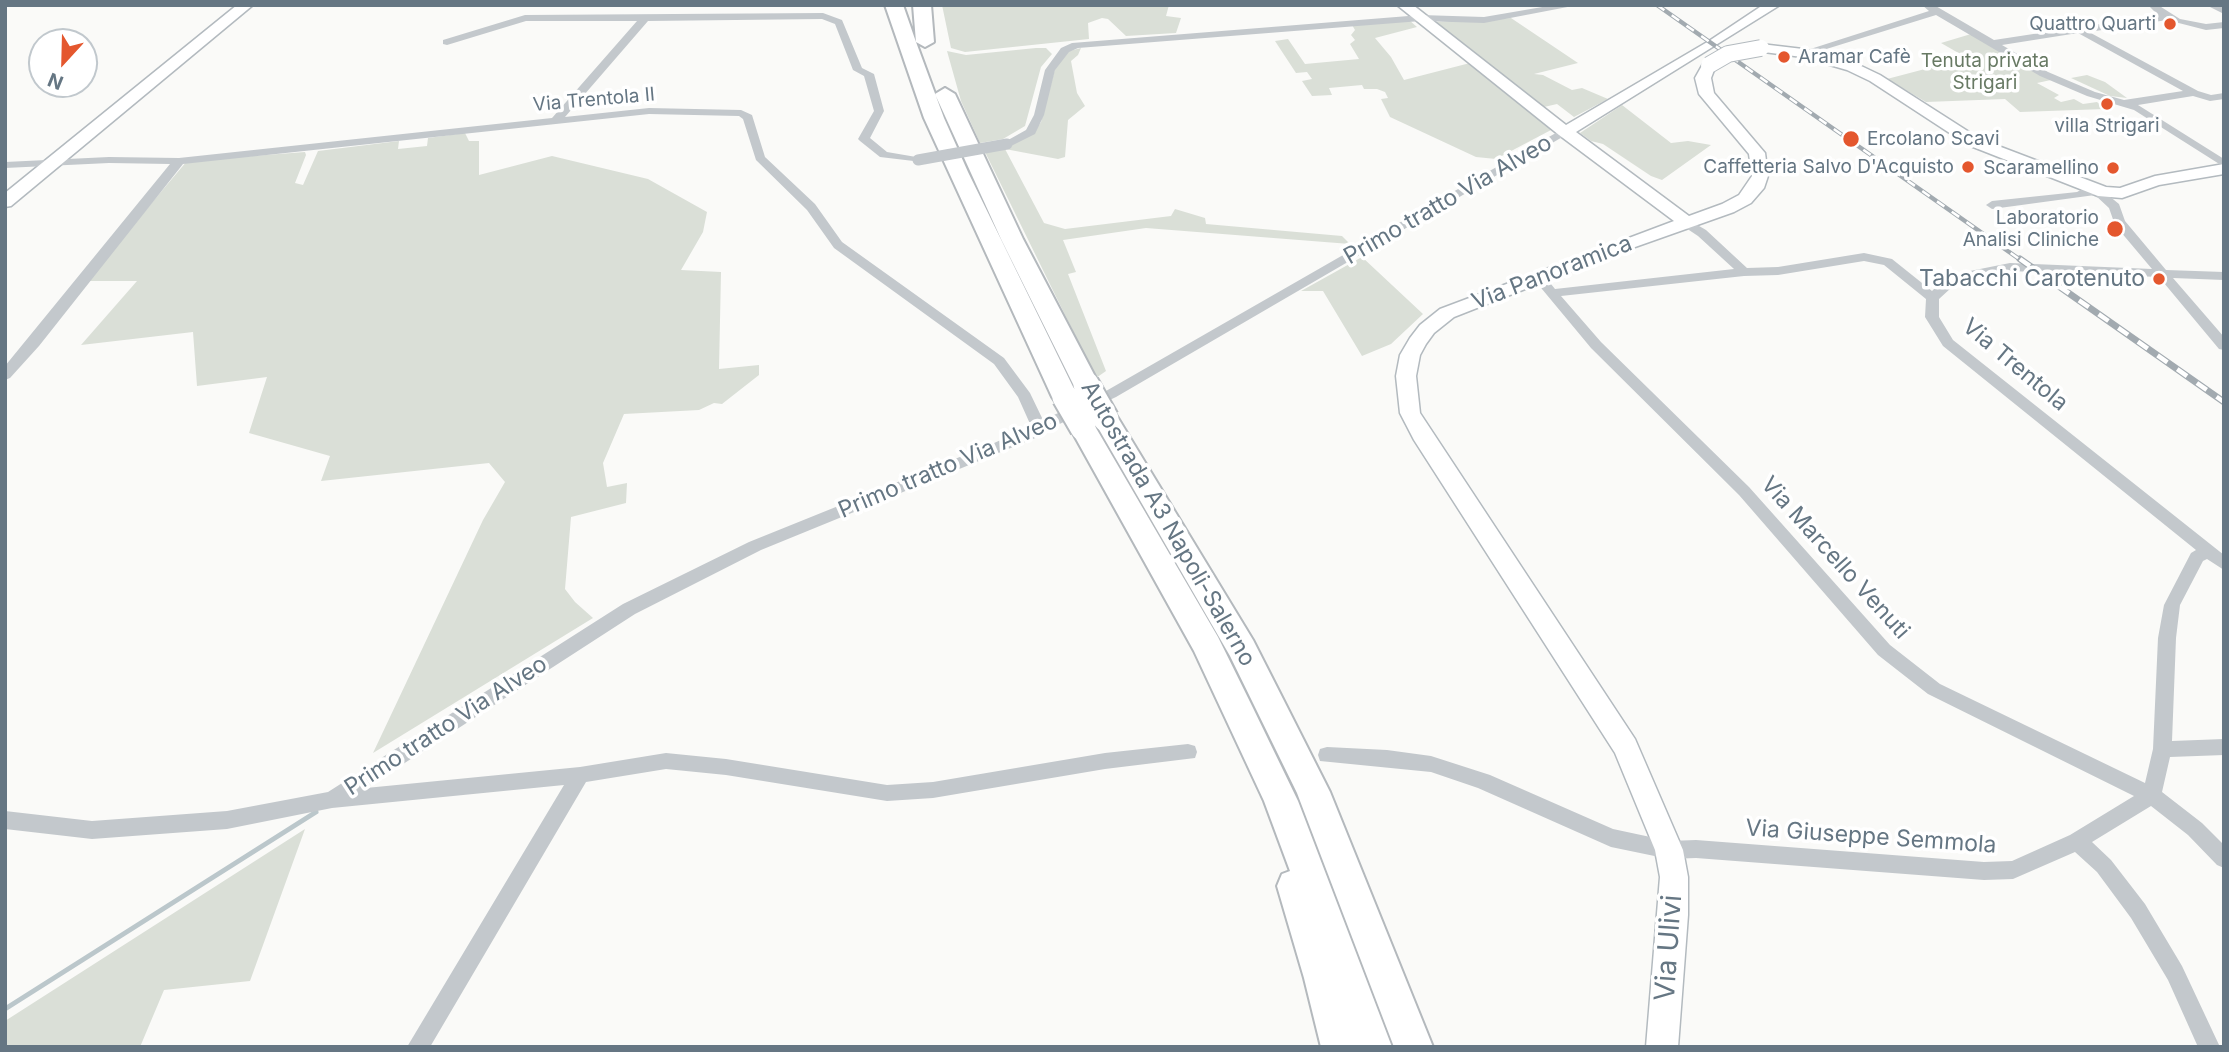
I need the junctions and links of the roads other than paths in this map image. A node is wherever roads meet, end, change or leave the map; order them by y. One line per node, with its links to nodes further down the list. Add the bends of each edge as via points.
1 (246, 5): 31 (street)
2 (600, 5): 14 (street)
3 (894, 5): 47 (highway, Autostrada A3 Napoli-Salerno, via 958,173)
4 (914, 5): 19 (highway, Autostrada A3 Napoli-Salerno)
5 (922, 5): 19 (highway)
6 (1404, 5): 16 (street)
7 (1573, 5): 16 (street, via 1484,20)
8 (1773, 5): 21 (street, Primo tratto Via Alveo)
9 (2153, 5): 13 (street)
10 (2213, 5): 12 (street)
11 (1932, 8): 22 (street); 24 (street)
12 (2224, 11)
13 (2166, 16): 17 (street); 18 (street)
14 (603, 17): 15 (street); 20 (street, via 525,18)
15 (645, 18): 16 (street, bridge, via 833,18 839,22 858,70 869,74 880,111 864,139 884,155 918,160 1007,144 1031,132 1050,70 1065,50 1076,45); 28 (street)
16 (1421, 18): 29 (street)
17 (2222, 27)
18 (2079, 30): 22 (street); 25 (street)
19 (925, 41): 47 (highway, Autostrada A3 Napoli-Salerno)
20 (447, 42)
21 (1712, 43): 29 (street, Primo tratto Via Alveo)
22 (1995, 43): 27 (street, via 2044,74)
23 (1761, 48): 24 (street, Via Panoramica); 39 (street, Via Panoramica, bridge, via 1728,54 1709,65 1703,78 1707,94 1757,153 1760,176 1755,188 1728,208)
24 (1803, 53): 34 (street, Via Panoramica, via 1869,75 1973,142)
25 (2194, 93): 26 (street); 27 (street)
26 (2224, 96)
27 (2125, 104): 33 (street, via 2138,108)
28 (555, 121): 30 (street, Via Trentola II); 49 (street, Via Trentola II, via 649,111 728,112 748,117 760,158 811,207 838,245 999,361 1025,396)
29 (1565, 132): 39 (street); 49 (street, Primo tratto Via Alveo, via 1111,394)
30 (179, 161): 31 (street, Via Trentola II); 46 (street)
31 (52, 164): 32 (street, Via Trentola II); 37 (street)
32 (5, 165)
33 (2224, 167): 35 (street)
34 (2047, 169): 36 (street, Via Panoramica)
35 (2155, 181): 36 (street)
36 (2106, 191): 38 (street); 41 (street, via 2119,222)
37 (5, 202)
38 (1992, 205)
39 (1687, 223): 40 (street); 43 (street, Via Panoramica)
40 (1744, 272): 43 (street); 44 (street, via 1876,258 1904,273)
41 (2163, 274): 42 (street); 44 (street, via 2010,267 1965,276); 45 (street)
42 (2224, 276)
43 (1545, 285): 57 (street, Via Marcello Venuti, via 1596,345 1744,491 1884,649 1934,689); 62 (street, Via Panoramica, via 1447,313 1427,328 1410,355 1406,376 1410,413 1626,747)
44 (1933, 298): 50 (street, Via Trentola, via 1932,317 1948,343)
45 (2224, 346)
46 (5, 375)
47 (1076, 390): 48 (highway, Autostrada A3 Napoli-Salerno, bridge)
48 (1094, 423): 59 (highway, Autostrada A3 Napoli-Salerno); 67 (highway, Autostrada A3 Napoli-Salerno, via 1242,649 1312,792)
49 (1040, 430): 58 (street, Primo tratto Via Alveo, via 755,546 629,609)
50 (2208, 552): 51 (street, Via Trentola); 53 (street, via 2197,557 2172,605)
51 (2224, 564)
52 (2224, 747): 53 (street)
53 (2162, 749): 57 (street)
54 (1188, 752): 56 (street, via 887,793 666,761)
55 (1327, 755): 62 (street, Via Giuseppe Semmola, via 1431,764 1483,781 1611,838)
56 (580, 775): 58 (street); 64 (street)
57 (2152, 795): 61 (street, Via Giuseppe Semmola); 63 (street, Via Marcello Venuti)
58 (332, 800): 60 (street, via 227,820 145,827 92,830)
59 (1281, 801): 65 (highway, via 1286,852); 66 (highway, Autostrada A3 Napoli-Salerno)
60 (5, 820)
61 (2077, 841): 62 (street, Via Giuseppe Semmola, via 2013,870 1983,871); 69 (street, via 2104,866 2138,911 2175,973)
62 (1670, 850): 68 (street, Via Ulivi, via 1673,915)
63 (2224, 859)
64 (418, 1047)
65 (1340, 1047)
66 (1373, 1047)
67 (1414, 1047)
68 (1662, 1047)
69 (2209, 1047)

